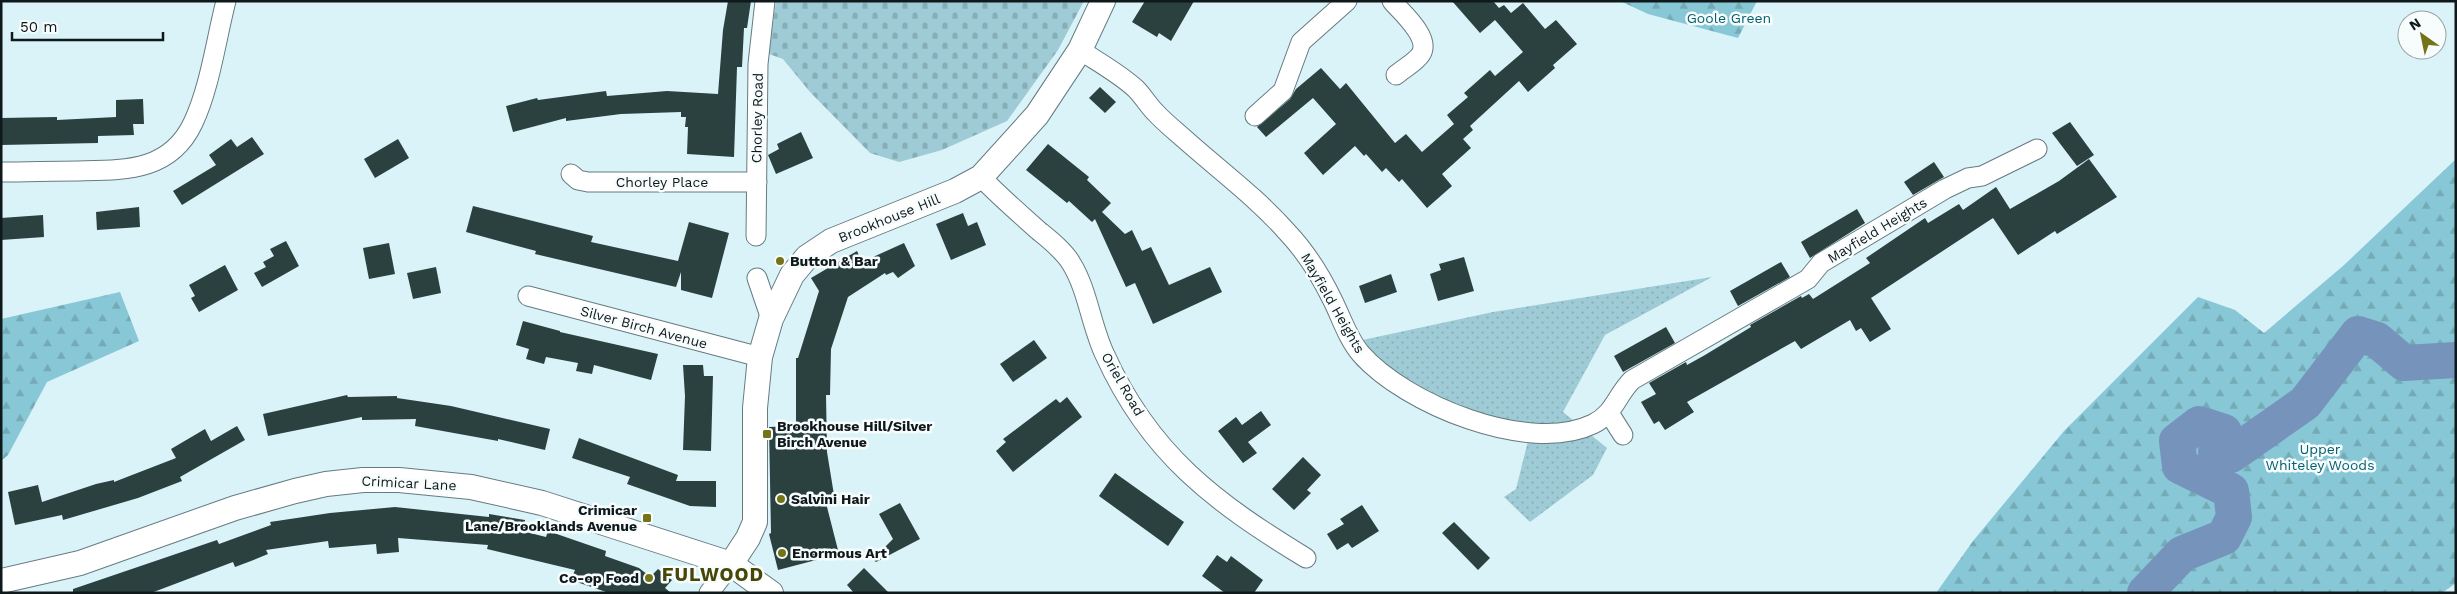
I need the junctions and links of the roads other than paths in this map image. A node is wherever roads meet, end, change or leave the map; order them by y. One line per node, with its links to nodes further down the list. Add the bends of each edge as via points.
1 (226, 1): 10 (street, via 193,122 183,140 169,153 150,164 128,170)
2 (765, 1): 13 (street, Chorley Road, via 758,64)
3 (1103, 1): 6 (street, Brookhouse Hill)
4 (1347, 1): 8 (street, via 1301,42 1283,91)
5 (1392, 1): 7 (street, via 1420,34 1423,45 1420,54)
6 (1080, 50): 12 (street, Brookhouse Hill, via 1037,115); 19 (street, Mayfield Heights, via 1135,89 1155,113 1274,217 1301,247 1361,354 1398,384 1422,400 1489,427 1550,433 1572,431 1593,424)
7 (1396, 75)
8 (1255, 116)
9 (2037, 148): 19 (street, Mayfield Heights, via 1982,176 1968,178 1945,189 1821,263 1808,279 1632,380)
10 (1, 172)
11 (570, 174): 13 (street, Chorley Place, via 588,182)
12 (980, 177): 17 (street, Brookhouse Hill, via 955,191 831,240 807,256 792,275); 21 (street, Oriel Road, via 1071,262 1104,354 1124,392 1176,463 1249,523)
13 (757, 182): 14 (street, Chorley Road)
14 (756, 236)
15 (757, 278): 17 (street)
16 (528, 296): 18 (street, Silver Birch Avenue)
17 (771, 320): 18 (street, Brookhouse Hill)
18 (760, 357): 22 (street, Brookhouse Hill, via 755,408 755,522)
19 (1609, 413): 20 (street)
20 (1622, 436)
21 (1306, 558)
22 (731, 564): 23 (street, Crimicar Lane, via 542,503 480,489 399,480 362,480 295,491 235,508 80,563); 24 (street); 25 (street)
23 (1, 581)
24 (709, 593)
25 (771, 593)

